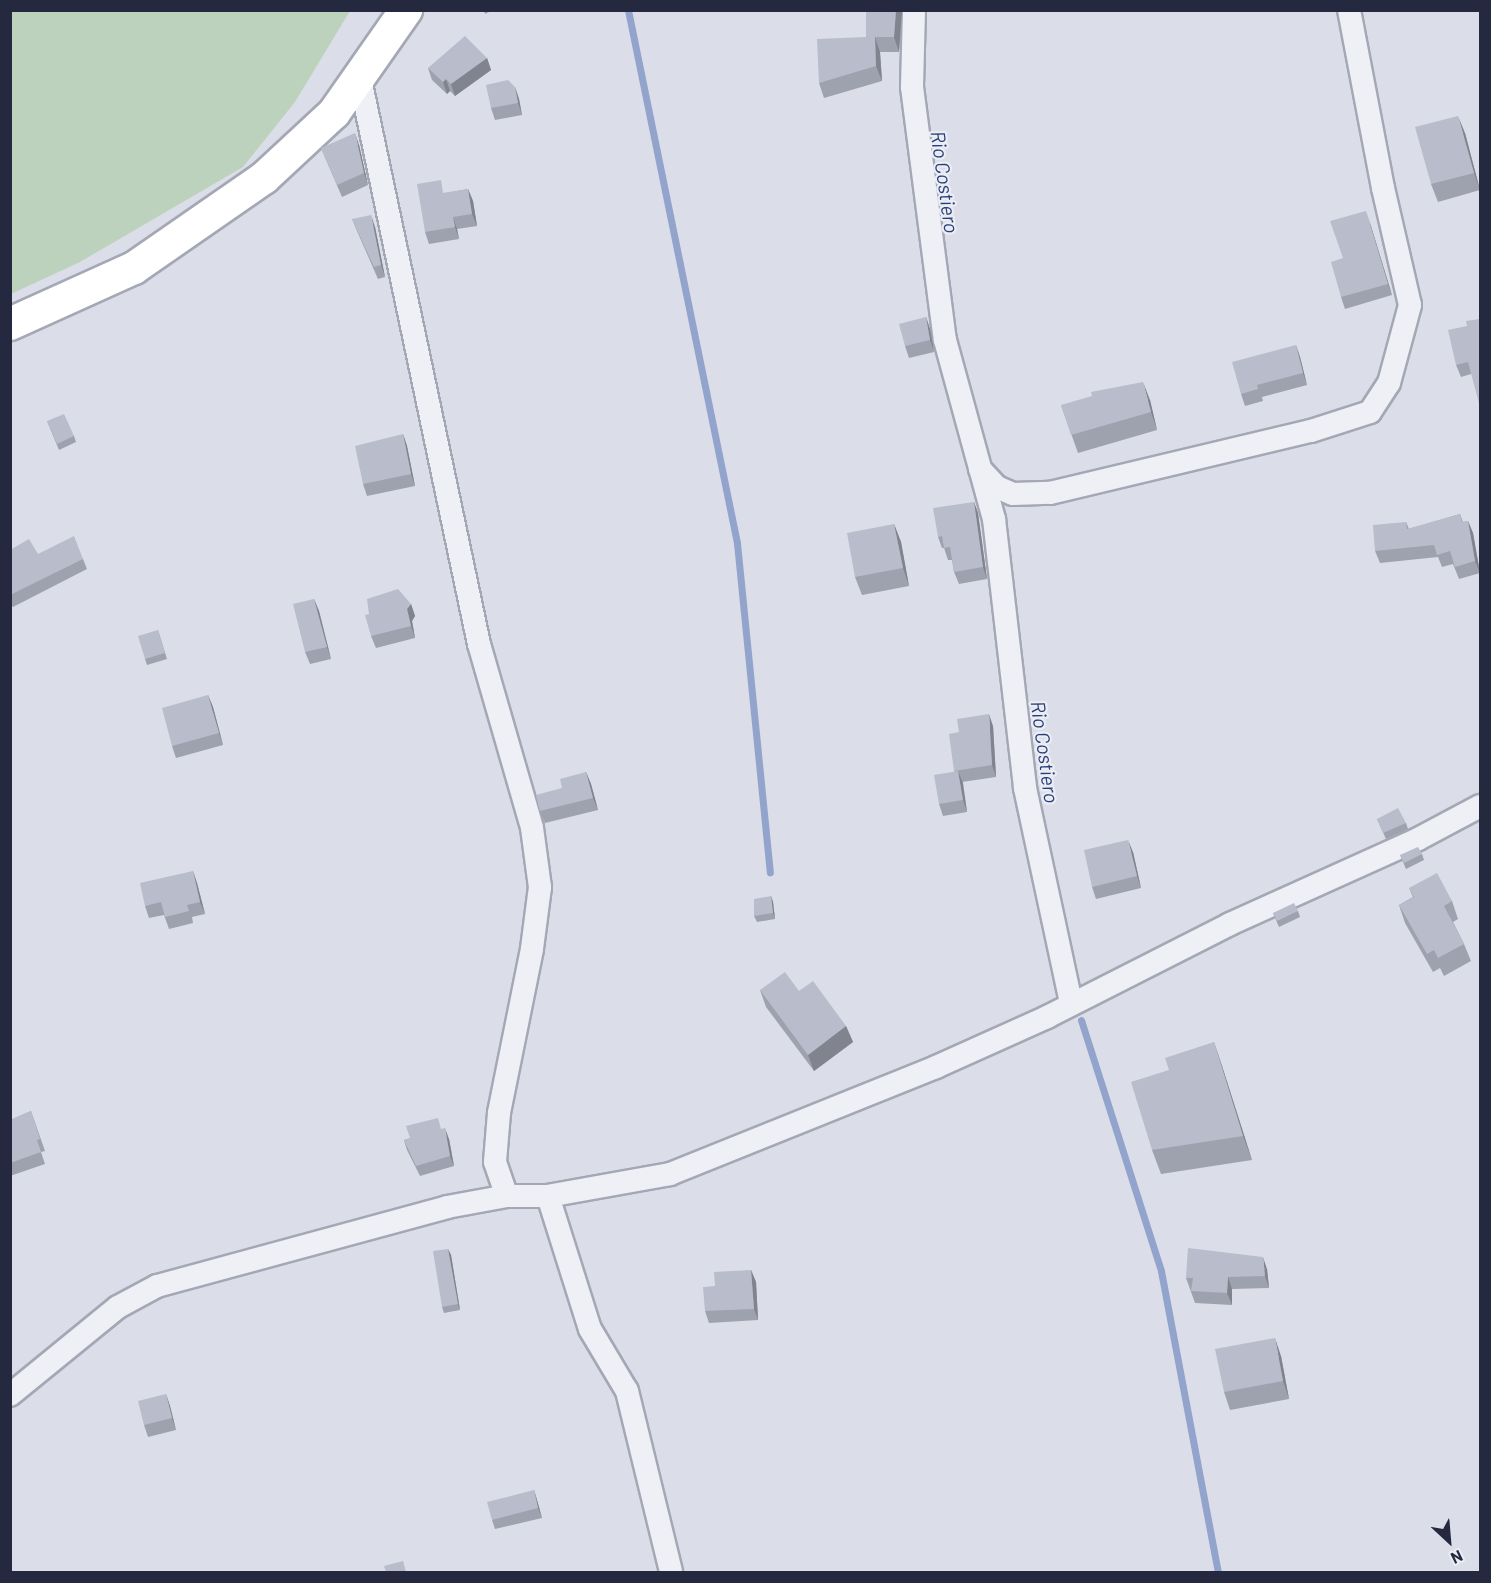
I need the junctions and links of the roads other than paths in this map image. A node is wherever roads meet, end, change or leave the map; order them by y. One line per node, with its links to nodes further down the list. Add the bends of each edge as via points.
1 (406, 10): 4 (main road)
2 (914, 10): 6 (street, via 912,87 945,340)
3 (1349, 10): 6 (street, via 1410,305 1389,383 1370,412 1299,434 1050,493 1013,494 997,487)
4 (360, 79): 5 (main road, via 334,113 264,178 134,268); 9 (street, via 479,644 532,828 538,875 532,949 499,1113 495,1162)
5 (10, 324)
6 (980, 469): 8 (street, via 994,519 1027,798)
7 (1480, 806): 8 (street)
8 (1071, 1003): 10 (street, via 936,1067 670,1174)
9 (507, 1196): 10 (street); 11 (street, via 435,1210 157,1286 118,1306)
10 (548, 1196): 12 (street, via 590,1329 627,1391)
11 (10, 1395)
12 (671, 1572)

